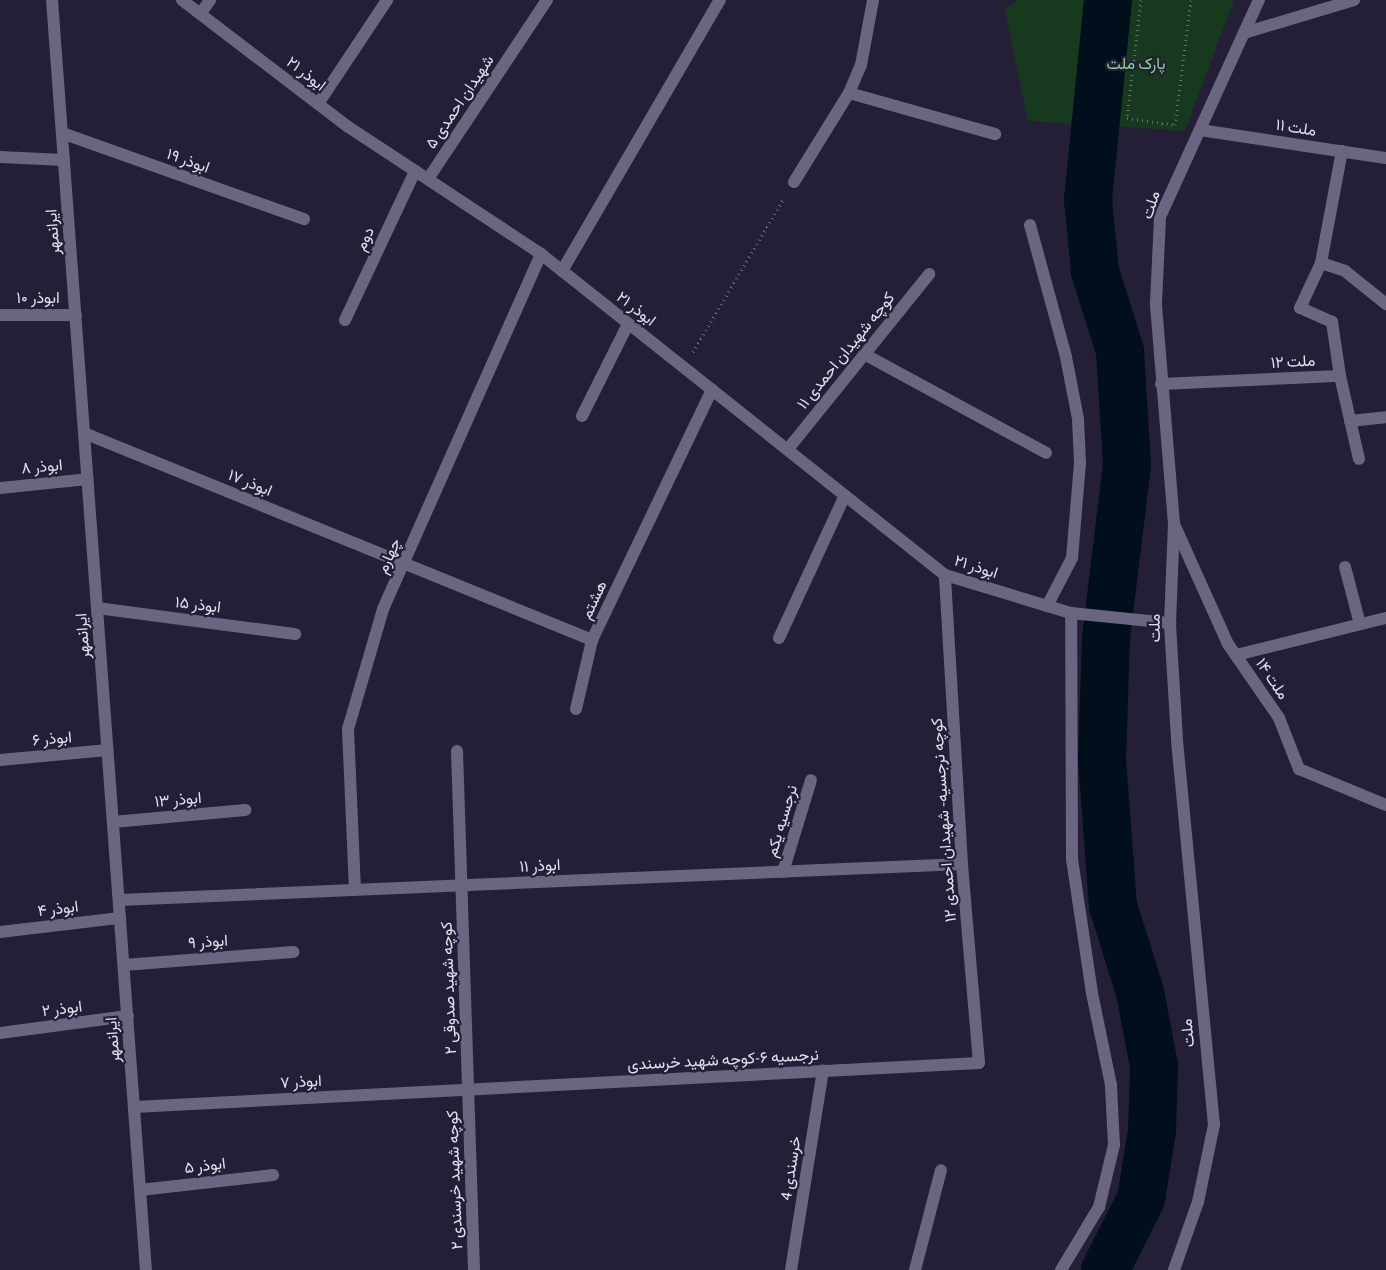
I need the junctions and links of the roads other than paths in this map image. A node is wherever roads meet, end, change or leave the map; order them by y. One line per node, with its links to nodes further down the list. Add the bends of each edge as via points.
1 (52, 0): 15 (street, ایرانمهر)
2 (182, 0): 10 (street, ۲۱ ابوذر)
3 (210, 0): 10 (street)
4 (387, 0): 13 (street)
5 (546, 0): 22 (street, شهیدان احمدی ۵)
6 (720, 0): 28 (street)
7 (873, 0): 12 (street, via 861,65)
8 (1259, 0): 11 (street, ملت)
9 (1354, 0): 11 (street)
10 (201, 13): 13 (street, ۲۱ ابوذر)
11 (1244, 33): 14 (street, ملت)
12 (849, 93): 16 (street); 23 (street)
13 (318, 104): 21 (street, ۲۱ ابوذر)
14 (1200, 130): 17 (street, ۱۱ ملت); 37 (street, ملت, via 1160,217 1156,303)
15 (62, 134): 20 (street, ایرانمهر); 24 (street, ابوذر ۱۹)
16 (995, 134)
17 (1342, 152): 19 (street, ۱۱ ملت); 27 (street)
18 (0, 156): 20 (street)
19 (1386, 158)
20 (64, 160): 32 (street, ایرانمهر)
21 (415, 171): 22 (street, ۲۱ ابوذر); 33 (street, دوم)
22 (428, 179): 26 (street, ۲۱ ابوذر)
23 (794, 182)
24 (304, 219)
25 (1030, 225): 53 (street, via 1066,357 1078,419 1080,463 1072,558)
26 (541, 254): 28 (street, ۲۱ ابوذر); 50 (street, چهارم)
27 (1321, 263): 30 (street, via 1345,271); 36 (street, via 1300,308 1332,322)
28 (562, 271): 34 (street, ۲۱ ابوذر)
29 (929, 274): 35 (street, کوچه شهیدان احمدی ۱۱)
30 (1386, 304)
31 (0, 314): 32 (street, ابوذر ۱۰)
32 (76, 315): 42 (street, ایرانمهر)
33 (345, 320)
34 (628, 324): 38 (street, ۲۱ ابوذر); 39 (street)
35 (864, 354): 43 (street, کوچه شهیدان احمدی ۱۱); 44 (street)
36 (1340, 376): 37 (street, ۱۲ ملت); 41 (street)
37 (1161, 384): 49 (street, ملت)
38 (712, 389): 43 (street, ۲۱ ابوذر); 61 (street, هشتم)
39 (582, 416)
40 (1386, 417): 41 (street)
41 (1350, 421): 45 (street)
42 (84, 433): 46 (street, ایرانمهر); 50 (street, ۱۷ ابوذر)
43 (788, 448): 48 (street, ۲۱ ابوذر)
44 (1046, 453)
45 (1359, 459)
46 (88, 480): 47 (street, ۸ ابوذر); 54 (street, ایرانمهر)
47 (0, 488)
48 (845, 495): 52 (street, ۲۱ ابوذر); 60 (street)
49 (1174, 524): 57 (street, ملت); 62 (street, ۱۴ ملت)
50 (404, 564): 61 (street, هشتم); 74 (street, چهارم, via 383,609 348,729)
51 (1345, 567): 58 (street)
52 (944, 575): 53 (street, ۲۱ ابوذر); 71 (street, کوچه نرجسیه- شهیدان احمدی ۱۲)
53 (1047, 606): 55 (street, ۲۱ ابوذر)
54 (97, 608): 59 (street, ۱۵ ابوذر); 64 (street, ایرانمهر)
55 (1075, 614): 57 (street, ۲۱ ابوذر); 93 (street, via 1072,859 1092,993 1111,1085 1114,1144 1099,1208)
56 (1386, 618): 58 (street)
57 (1170, 623): 94 (street, ملت, via 1177,739 1214,1125 1198,1202)
58 (1360, 624): 62 (street)
59 (295, 634)
60 (778, 638)
61 (592, 640): 63 (street)
62 (1236, 655): 68 (street, ۱۴ ملت, via 1279,718 1299,769)
63 (576, 709)
64 (108, 750): 66 (street, ابوذر ۶); 70 (street, ایرانمهر)
65 (457, 751): 73 (street, کوچه شهید صدوقی ۲)
66 (0, 760)
67 (811, 780): 72 (street, نرجسیه یکم)
68 (1386, 805)
69 (245, 810): 70 (street, ۱۳ ابوذر)
70 (113, 822): 75 (street, ایرانمهر)
71 (962, 864): 72 (street, ابوذر ۱۱); 82 (street, کوچه نرجسیه- شهیدان احمدی ۱۲)
72 (783, 872): 73 (street, ابوذر ۱۱)
73 (462, 886): 74 (street, ابوذر ۱۱); 84 (street, کوچه شهید صدوقی ۲)
74 (356, 890): 75 (street, ابوذر ۱۱)
75 (119, 900): 76 (street, ایرانمهر)
76 (120, 918): 77 (street, ابوذر ۴); 79 (street, ایرانمهر)
77 (0, 932)
78 (294, 952): 79 (street, ۹ ابوذر)
79 (124, 965): 80 (street, ایرانمهر)
80 (128, 1016): 81 (street, ۲ ابوذر); 85 (street, ایرانمهر)
81 (0, 1033)
82 (979, 1063): 83 (street, نرجسیه ۶-کوچه شهید خرسندی)
83 (823, 1072): 84 (street, نرجسیه ۶-کوچه شهید خرسندی); 91 (street, خرسندی 4)
84 (469, 1089): 85 (street, ۷ ابوذر); 90 (street, کوچه شهید خرسندی ۲)
85 (134, 1107): 88 (street, ایرانمهر)
86 (941, 1170): 92 (street)
87 (273, 1175): 88 (street, ۵ ابوذر)
88 (140, 1190): 89 (street, ایرانمهر)
89 (146, 1270)
90 (474, 1270)
91 (791, 1270)
92 (915, 1270)
93 (1061, 1270)
94 (1174, 1270)

